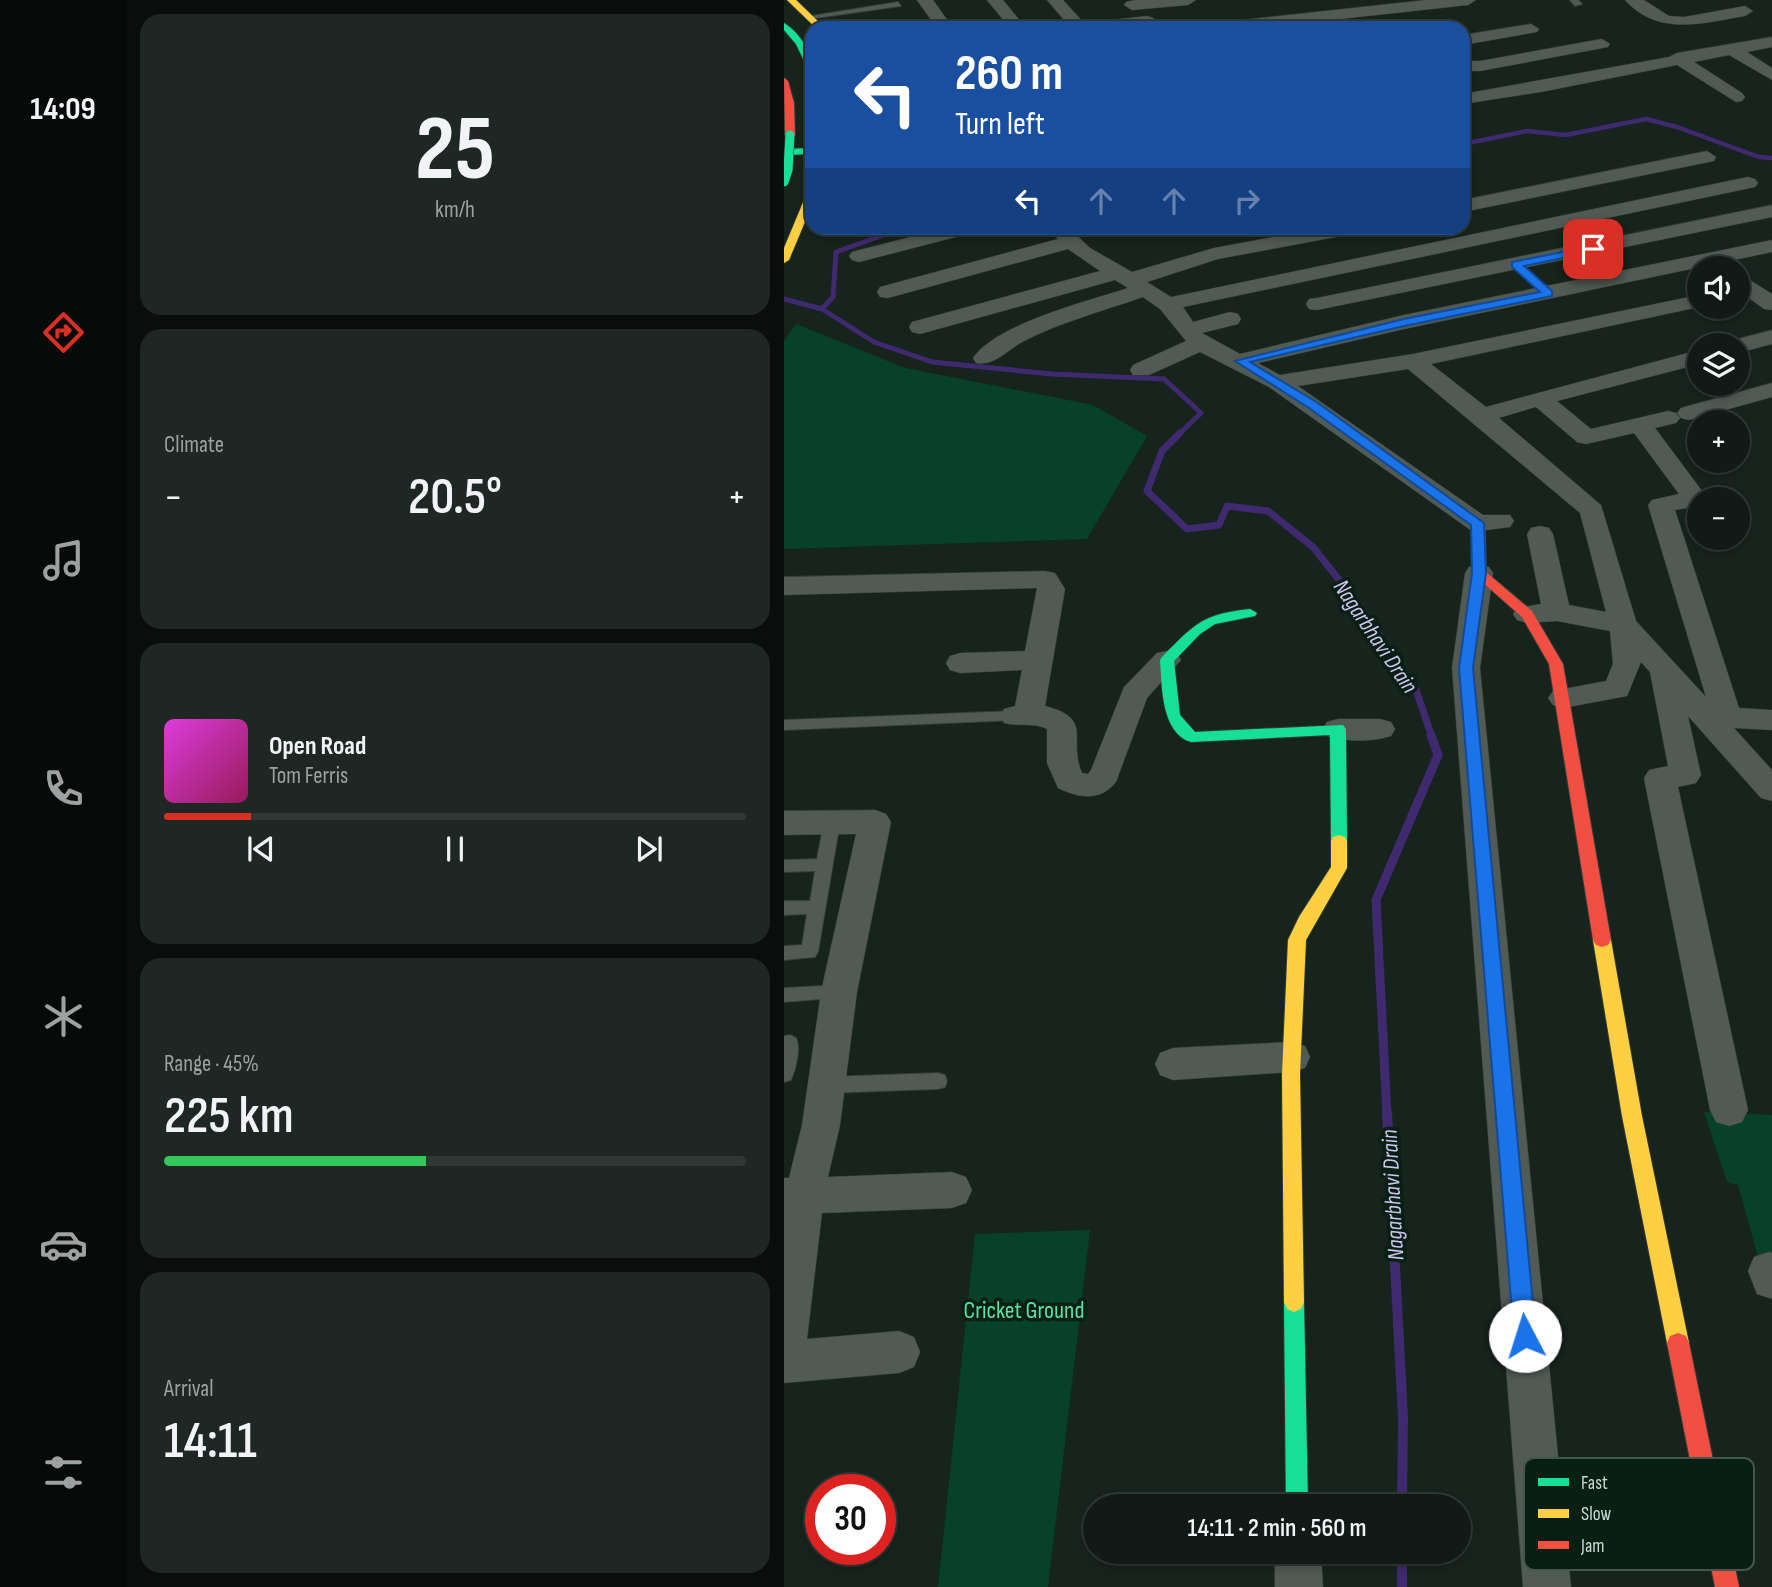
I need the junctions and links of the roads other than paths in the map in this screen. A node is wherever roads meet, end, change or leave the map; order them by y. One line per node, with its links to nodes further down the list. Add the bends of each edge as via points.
1 (791, 0): 17 (main road)
2 (925, 0): 19 (street)
3 (995, 0): 20 (street)
4 (1055, 0): 21 (street)
5 (1188, 0): 10 (street)
6 (1345, 0): 15 (street)
7 (1468, 0): 11 (street)
8 (1633, 0): 14 (street, via 1665,20 1685,22)
9 (1712, 0): 14 (street)
10 (1130, 2): 22 (street)
11 (1411, 3): 15 (street); 16 (street)
12 (898, 4): 18 (lane)
13 (1763, 10): 14 (street)
14 (1745, 11)
15 (1364, 13): 23 (street); 24 (street)
16 (1437, 20)
17 (814, 21)
18 (820, 21)
19 (940, 21)
20 (1012, 21)
21 (1075, 21)
22 (1146, 21)
23 (1295, 21)
24 (1374, 21)
25 (784, 25): 31 (main road)
26 (1531, 29): 27 (street)
27 (1470, 39)
28 (1772, 42): 30 (street)
29 (1602, 44): 33 (street)
30 (1731, 49): 32 (street); 34 (street)
31 (805, 54)
32 (1677, 58): 36 (street); 37 (street)
33 (1471, 66): 36 (street)
34 (1772, 75)
35 (784, 81): 44 (main road, bridge, via 790,103)
36 (1510, 93): 38 (street)
37 (1736, 97)
38 (1470, 98)
39 (805, 151): 40 (main road)
40 (784, 152)
41 (1707, 157): 43 (street)
42 (1576, 167): 43 (street)
43 (1595, 181): 46 (street); 47 (street)
44 (784, 182)
45 (1748, 183): 47 (street)
46 (1470, 205)
47 (1636, 208): 51 (street); 55 (street)
48 (805, 210): 60 (main road)
49 (1772, 211): 51 (street)
50 (1470, 222): 55 (street)
51 (1670, 233): 58 (street); 61 (street)
52 (941, 235): 57 (street)
53 (1065, 235): 63 (street); 66 (street)
54 (1289, 235): 63 (street)
55 (1486, 236): 61 (street); 69 (street)
56 (1772, 246): 59 (street)
57 (859, 256)
58 (1702, 256)
59 (1739, 256)
60 (784, 260)
61 (1516, 264): 68 (street); 70 (street)
62 (1687, 269): 68 (street)
63 (1130, 281): 69 (street); 74 (street); 78 (street, via 994,347)
64 (1772, 284): 65 (street)
65 (1750, 286)
66 (888, 292)
67 (1750, 292): 72 (street)
68 (1548, 293): 80 (street)
69 (1168, 304): 75 (street)
70 (1317, 304)
71 (1687, 304): 81 (street)
72 (1772, 304)
73 (1230, 319): 75 (street)
74 (920, 327)
75 (1193, 337): 80 (street); 82 (street)
76 (1772, 337): 77 (street)
77 (1750, 343)
78 (984, 358)
79 (1687, 359): 85 (street)
80 (1240, 361): 83 (street)
81 (1413, 361): 83 (street); 86 (street)
82 (1141, 370)
83 (1278, 382): 90 (street)
84 (1772, 390): 87 (street)
85 (1540, 398): 86 (street); 87 (street, via 1594,447)
86 (1482, 416): 88 (street)
87 (1640, 425): 104 (street, via 1695,499 1661,505)
88 (1601, 509): 89 (street); 97 (street)
89 (1565, 513)
90 (1489, 522): 92 (main road)
91 (1539, 534): 94 (street)
92 (1479, 573): 96 (main road); 131 (street, via 1466,668)
93 (784, 586): 98 (street, via 1045,579 1051,589)
94 (1557, 612): 96 (street); 97 (street)
95 (1250, 613): 99 (main road, via 1210,618)
96 (1527, 614): 102 (main road, via 1556,664)
97 (1623, 624): 101 (street); 102 (street, via 1627,664 1617,689)
98 (1038, 660): 100 (street); 103 (street)
99 (1167, 660): 103 (street, via 1134,694 1105,774 1097,784 1082,786 1069,780 1062,763 1062,725 1054,718); 107 (main road, via 1173,716 1191,737)
100 (960, 663)
101 (1664, 669): 104 (street); 125 (street, via 1685,775 1660,778)
102 (1563, 698): 132 (main road, via 1632,1116)
103 (1021, 716): 106 (lane)
104 (1717, 717): 105 (street); 109 (street)
105 (1772, 720)
106 (784, 724)
107 (1338, 729): 108 (street); 120 (main road, via 1339,868 1297,940)
108 (1380, 729)
109 (1772, 790)
110 (832, 822): 111 (street); 112 (lane); 117 (street, via 875,822)
111 (784, 823)
112 (824, 865): 113 (lane); 114 (lane)
113 (784, 866)
114 (817, 907): 115 (lane); 116 (lane, via 809,952)
115 (784, 908)
116 (784, 953)
117 (838, 992): 118 (lane); 124 (street)
118 (784, 995)
119 (784, 1044): 122 (lane, via 790,1043)
120 (1292, 1056): 121 (street); 133 (main road)
121 (1173, 1064)
122 (784, 1074)
123 (938, 1081): 124 (lane)
124 (826, 1085): 127 (street, via 821,1125)
125 (1729, 1110)
126 (952, 1190): 127 (street)
127 (794, 1196): 128 (street)
128 (784, 1352)
129 (898, 1352): 130 (street)
130 (784, 1362)
131 (1536, 1458)
132 (1701, 1458)
133 (1297, 1494)
134 (1298, 1564): 135 (street)
135 (1298, 1587)

